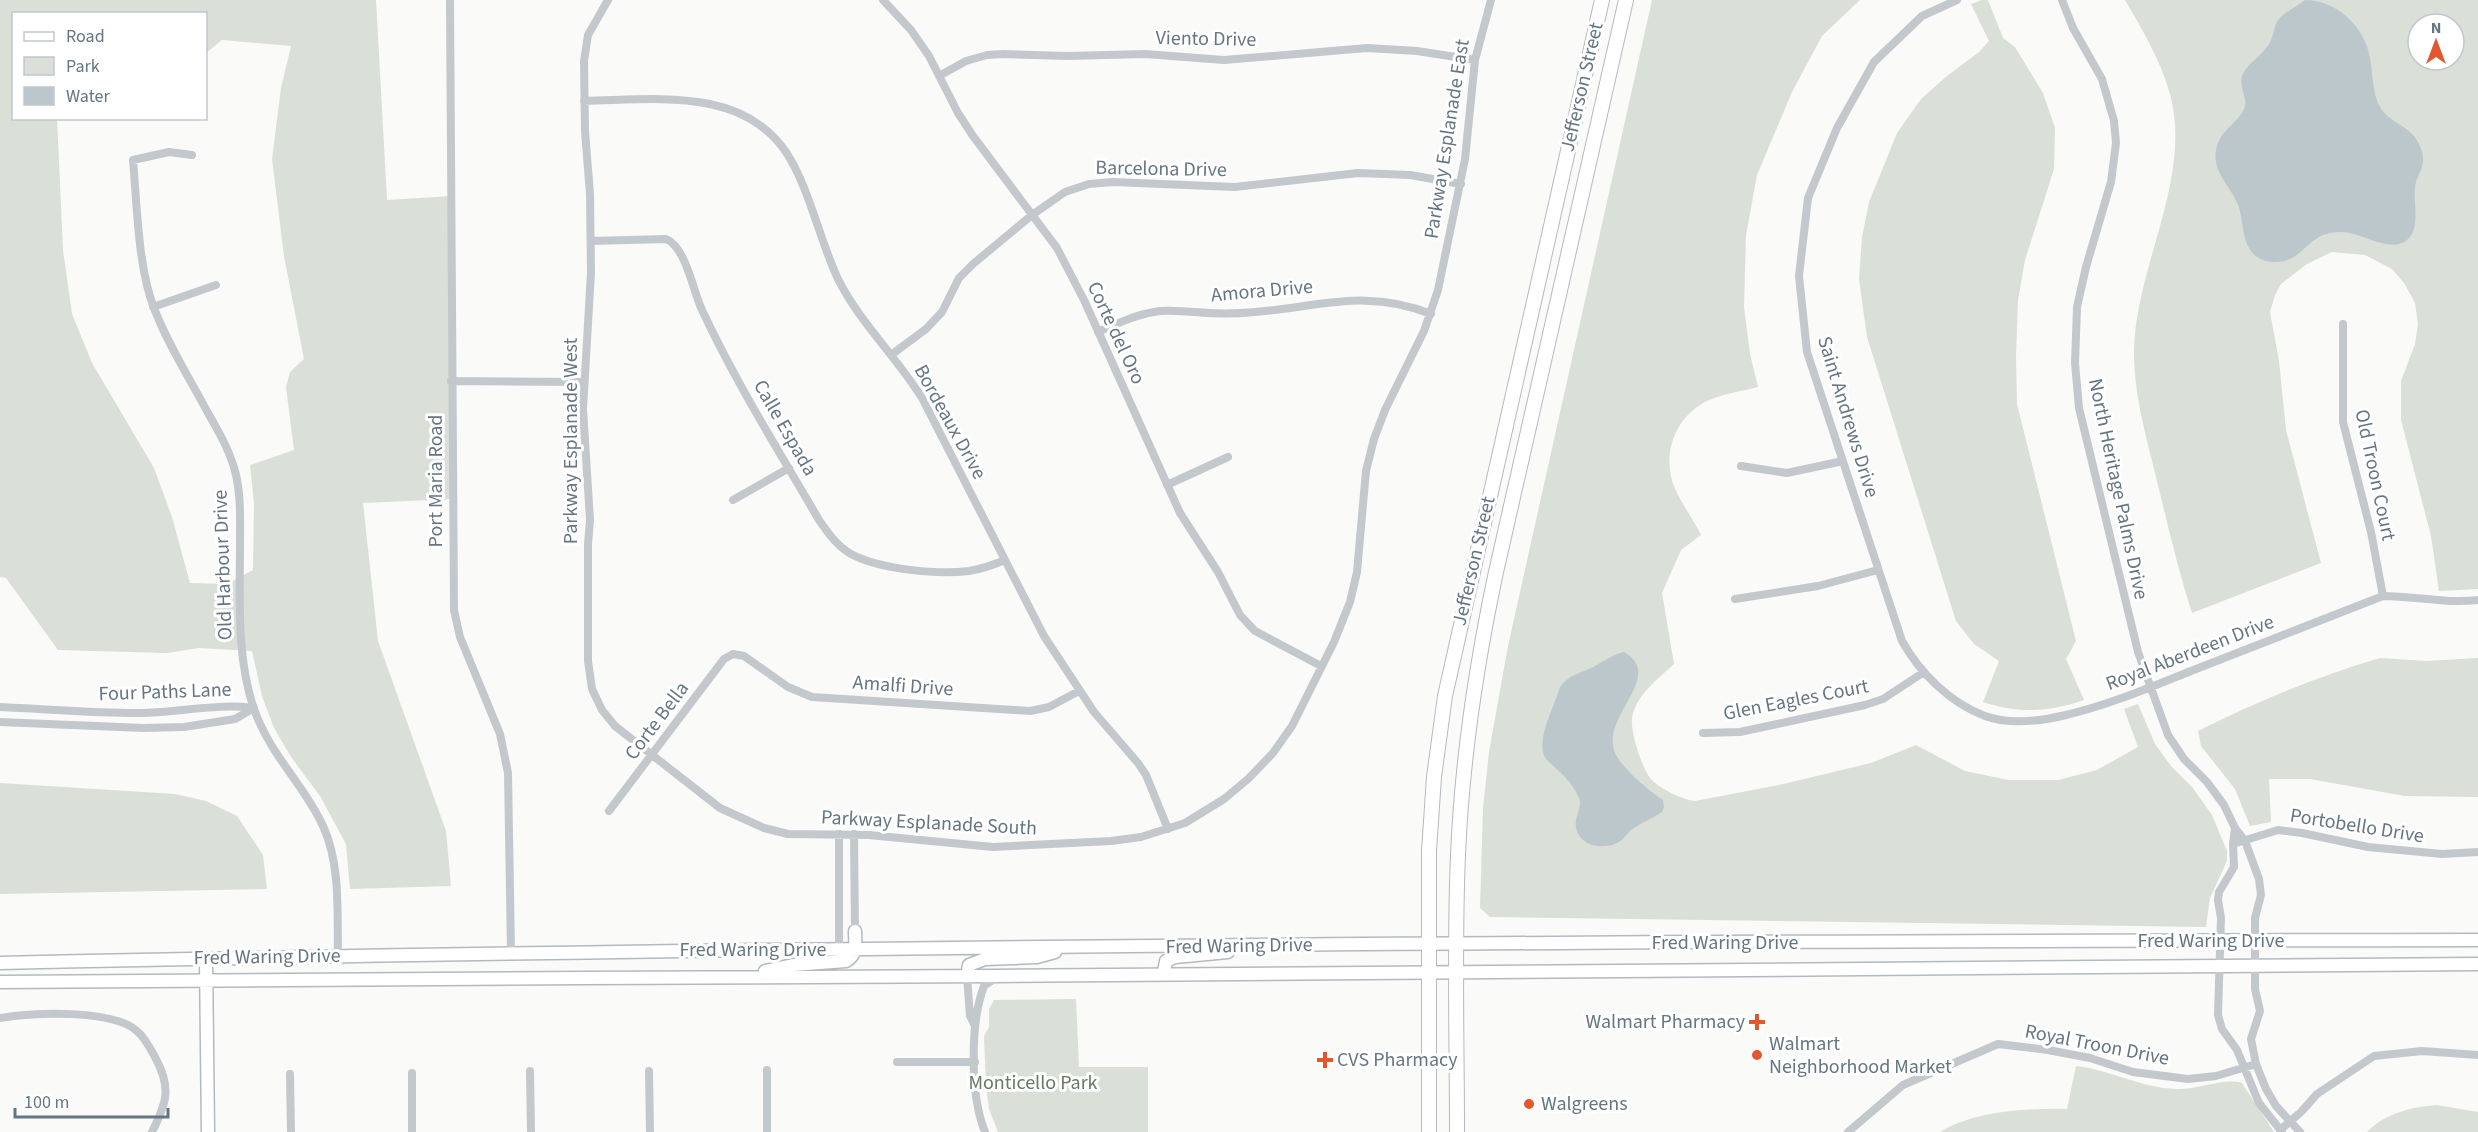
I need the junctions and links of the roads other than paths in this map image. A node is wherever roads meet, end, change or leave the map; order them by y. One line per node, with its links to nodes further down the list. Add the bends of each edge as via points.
1 (450, 0): 22 (street, Port Maria Road)
2 (609, 0): 11 (street, Parkway Esplanade West, via 588,34)
3 (883, 0): 10 (street, Corte del Oro, via 911,30)
4 (1491, 0): 9 (street, Parkway Esplanade East)
5 (1602, 0): 58 (main road, Jefferson Street, via 1445,696 1432,808)
6 (1626, 0): 59 (main road, Jefferson Street, via 1482,638 1463,780)
7 (1957, 0): 25 (street, Saint Andrews Drive, via 1922,16 1874,62 1837,128 1808,198 1799,276 1807,352)
8 (2062, 0): 38 (street, North Heritage Palms Drive, via 2102,78 2114,121 2115,164 2081,285 2074,363 2082,424)
9 (1475, 60): 10 (street, Viento Drive, via 1367,48 1224,60 1145,54 1003,54 966,61); 13 (street, Parkway Esplanade East)
10 (939, 76): 14 (street, Corte del Oro, via 973,136)
11 (584, 101): 15 (street, Parkway Esplanade West); 21 (street, Bordeaux Drive, via 700,101 751,119 772,136 786,153 799,180 837,277)
12 (192, 155): 17 (street, Old Harbour Drive, via 169,153 132,160 146,281)
13 (1461, 184): 14 (street, Barcelona Drive, via 1410,175 1358,173 1235,187 1113,182 1065,192); 18 (street, Parkway Esplanade East)
14 (1032, 215): 20 (street, Corte del Oro, via 1057,248); 21 (street, Barcelona Drive, via 966,271 942,312)
15 (591, 241): 23 (street, Parkway Esplanade West); 27 (street, Calle Espada, via 674,242 715,338)
16 (216, 285): 17 (street)
17 (153, 307): 41 (street, Old Harbour Drive, via 224,443 236,475 242,654)
18 (1431, 314): 20 (street, Amora Drive, via 1407,304 1346,300 1221,314 1156,311); 36 (street, Parkway Esplanade East, via 1374,439 1366,471 1357,572 1350,602)
19 (2343, 324): 32 (street, Old Troon Court, via 2343,422)
20 (1098, 332): 28 (street, Corte del Oro)
21 (891, 355): 30 (street, Bordeaux Drive, via 922,398)
22 (451, 381): 23 (street); 64 (street, Port Maria Road, via 454,610 460,637 500,734 508,773)
23 (583, 382): 45 (street, Parkway Esplanade West, via 590,502 588,642 592,688 615,726)
24 (1228, 457): 28 (street)
25 (1843, 462): 26 (street, via 1786,473); 31 (street, Saint Andrews Drive)
26 (1741, 466)
27 (789, 468): 29 (street); 30 (street, Calle Espada, via 831,537 849,553 874,564 958,572)
28 (1167, 485): 36 (street, Corte del Oro, via 1240,615 1255,632)
29 (733, 500)
30 (1005, 560): 39 (street, Bordeaux Drive, via 1044,636)
31 (1878, 570): 33 (street, via 1818,586); 37 (street, Saint Andrews Drive, via 1902,641)
32 (2383, 596): 34 (street, Royal Aberdeen Drive, via 2444,602); 38 (street, Royal Aberdeen Drive)
33 (1735, 599)
34 (2478, 600)
35 (733, 654): 39 (street, Amalfi Drive, via 744,656 788,687 812,697 1030,711 1049,707); 45 (street, Corte Bella, via 724,659)
36 (1321, 666): 44 (street, Parkway Esplanade East, via 1292,726)
37 (1924, 672): 38 (street, Royal Aberdeen Drive, via 1950,697 1986,716 2020,721 2066,715); 43 (street, Glen Eagles Court, via 1883,699 1865,705 1740,732)
38 (2150, 687): 47 (street, North Heritage Palms Drive, via 2175,747 2216,793)
39 (1079, 691): 48 (street, Bordeaux Drive, via 1138,763)
40 (0, 707): 41 (street, Four Paths Lane, via 139,713 228,705)
41 (254, 708): 42 (street, Four Paths Lane, via 235,719 184,726); 65 (street, Old Harbour Drive, via 265,738 323,826 334,870)
42 (0, 722)
43 (1703, 733)
44 (1273, 753): 48 (street, Parkway Esplanade South, via 1224,799)
45 (652, 755): 46 (street, Corte Bella); 49 (street, Parkway Esplanade South, via 720,808 764,828 788,834)
46 (609, 811)
47 (2235, 828): 51 (street, North Heritage Palms Drive); 52 (street)
48 (1168, 829): 50 (street, Parkway Esplanade South, via 1111,841 993,847)
49 (839, 834): 50 (street, Parkway Esplanade South); 62 (street)
50 (854, 834): 54 (street)
51 (2245, 841): 52 (street, Portobello Drive); 53 (street, Portobello Drive, via 2278,830 2368,847 2442,854); 55 (street, North Heritage Palms Drive, via 2261,887)
52 (2233, 844): 57 (street, via 2234,867 2218,900)
53 (2478, 852)
54 (855, 931): 63 (main road)
55 (2255, 940): 56 (main road, Fred Waring Drive); 57 (main road, Fred Waring Drive); 70 (street, North Heritage Palms Drive)
56 (2478, 940)
57 (2221, 941): 59 (main road, Fred Waring Drive); 69 (street)
58 (1428, 944): 59 (main road, Fred Waring Drive); 60 (main road, Fred Waring Drive); 71 (main road, Jefferson Street)
59 (1457, 944): 72 (main road, Jefferson Street)
60 (1249, 946): 61 (main road, Fred Waring Drive); 73 (main road, via 1239,951 1175,957 1166,961)
61 (1071, 947): 63 (main road, Fred Waring Drive); 75 (main road, via 1037,957 978,960 969,965)
62 (839, 949): 63 (main road, Fred Waring Drive); 64 (main road, Fred Waring Drive)
63 (855, 949): 74 (main road, via 846,961 793,965)
64 (511, 952): 65 (main road, Fred Waring Drive)
65 (338, 956): 66 (main road, Fred Waring Drive)
66 (206, 959): 67 (main road, Fred Waring Drive); 77 (main road)
67 (0, 963)
68 (2478, 964): 70 (main road, Fred Waring Drive)
69 (2220, 965): 70 (main road, Fred Waring Drive); 72 (main road, Fred Waring Drive); 85 (street, via 2219,1022)
70 (2255, 965): 84 (street, North Heritage Palms Drive, via 2260,1011 2251,1039)
71 (1428, 971): 72 (main road, Fred Waring Drive); 73 (main road, Fred Waring Drive); 91 (main road, Jefferson Street)
72 (1457, 971): 104 (main road, Jefferson Street)
73 (1164, 973): 76 (main road, Fred Waring Drive)
74 (743, 976): 75 (main road, Fred Waring Drive); 77 (main road, Fred Waring Drive)
75 (967, 976): 76 (main road, Fred Waring Drive); 80 (street, via 970,1017)
76 (999, 976): 80 (street, via 984,986)
77 (206, 979): 78 (main road, Fred Waring Drive); 95 (main road)
78 (0, 982)
79 (0, 1018): 94 (street, via 94,1015 116,1019 138,1031 162,1070 166,1092 165,1105)
80 (975, 1026): 83 (street)
81 (2478, 1055): 92 (street, via 2422,1051 2374,1056 2317,1094)
82 (897, 1062): 83 (street)
83 (975, 1062): 101 (street, via 976,1101)
84 (2256, 1064): 85 (street, Royal Troon Drive); 92 (street, North Heritage Palms Drive, via 2271,1098)
85 (2243, 1068): 93 (street, via 2259,1103); 105 (street, Royal Troon Drive, via 2188,1079 2133,1072 2048,1050 1998,1044 1903,1084)
86 (767, 1070): 100 (street)
87 (530, 1071): 98 (street)
88 (649, 1071): 99 (street)
89 (412, 1073): 97 (street)
90 (290, 1074): 96 (street)
91 (1429, 1108): 102 (main road, Jefferson Street); 103 (main road)
92 (2290, 1122): 93 (street); 106 (street, North Heritage Palms Drive)
93 (2281, 1131)
94 (152, 1132)
95 (208, 1132)
96 (291, 1132)
97 (412, 1132)
98 (531, 1132)
99 (650, 1132)
100 (767, 1132)
101 (985, 1132)
102 (1429, 1132)
103 (1438, 1132)
104 (1457, 1132)
105 (1848, 1132)
106 (2300, 1132)

